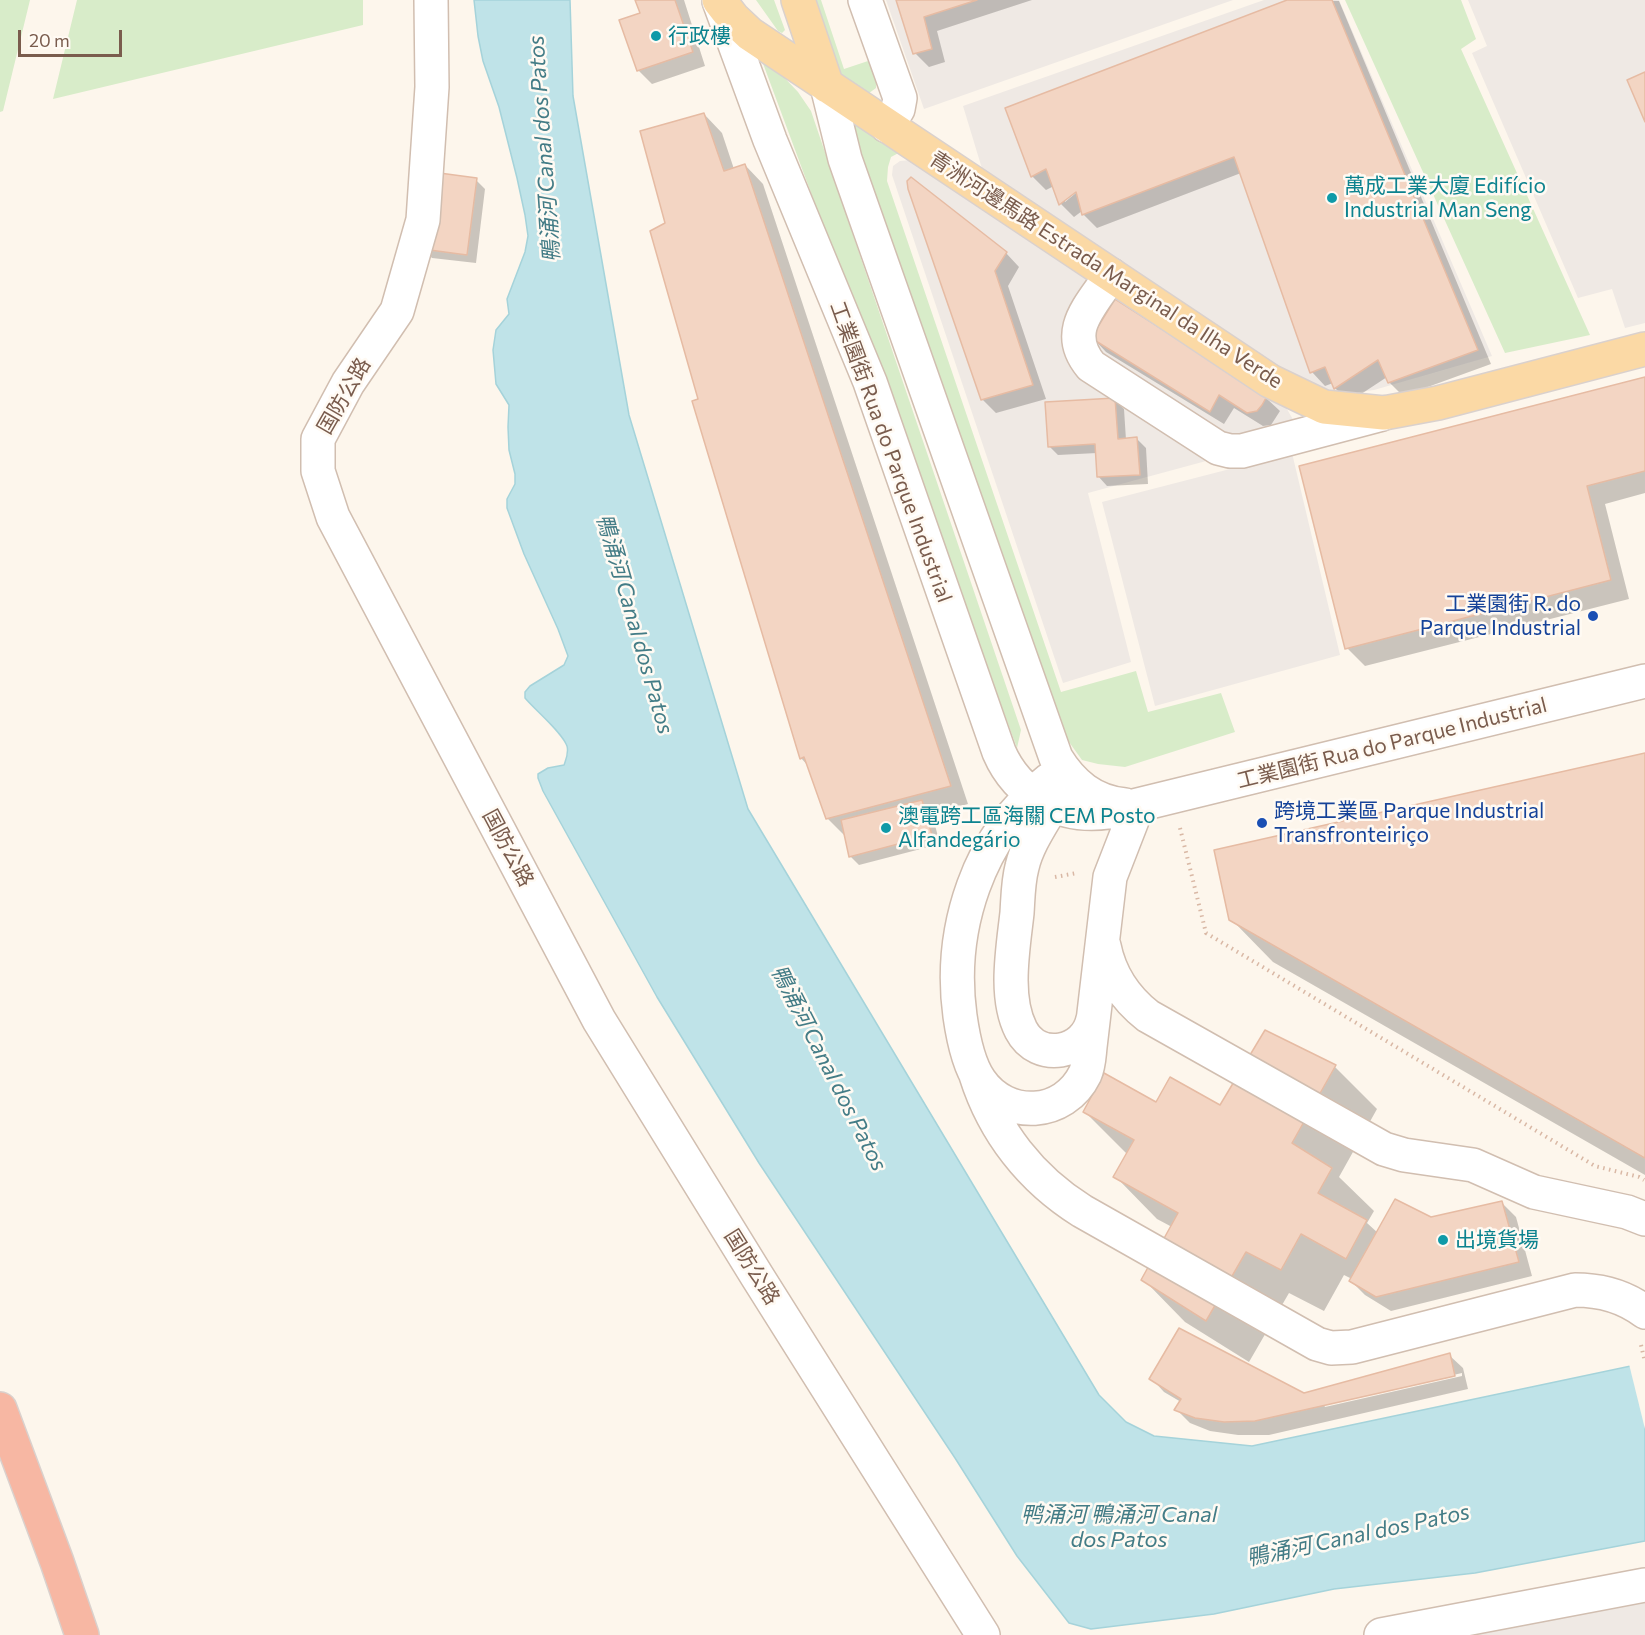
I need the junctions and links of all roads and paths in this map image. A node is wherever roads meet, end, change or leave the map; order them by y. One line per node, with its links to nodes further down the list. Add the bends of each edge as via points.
1 (431, 0): 28 (street, 国防公路, via 432,87 423,220 397,311 348,383 318,439 318,471 333,517 599,1020)
2 (719, 0): 5 (main road, 青洲河邊馬路 Estrada Marginal da Ilha Verde, via 750,34); 13 (street, 工業園街 Rua do Parque Industrial, via 770,140 870,382 999,752 1015,779)
3 (798, 0): 5 (main road)
4 (865, 0): 6 (street, via 900,98)
5 (827, 86): 6 (main road, 青洲河邊馬路 Estrada Marginal da Ilha Verde); 11 (street, 工業園街 Rua do Parque Industrial, via 845,159)
6 (887, 126): 7 (main road, 青洲河邊馬路 Estrada Marginal da Ilha Verde)
7 (1111, 275): 9 (main road, 青洲河邊馬路 Estrada Marginal da Ilha Verde, via 1270,381 1324,407); 9 (street, via 1081,321 1078,334 1084,357 1091,366 1218,448 1242,451)
8 (1645, 349): 9 (main road, 青洲河邊馬路 Estrada Marginal da Ilha Verde, via 1438,403)
9 (1384, 413)
10 (1645, 681): 12 (street, 工業園街 Rua do Parque Industrial)
11 (1063, 769): 13 (street); 14 (street, 工業園街 Rua do Parque Industrial, via 1092,796 1112,803)
12 (1173, 797): 14 (street, 工業園街 Rua do Parque Industrial); 20 (path, via 1206,933 1595,1166)
13 (1042, 800): 14 (street, 工業園街 Rua do Parque Industrial, via 1078,813 1099,814); 15 (street); 19 (street, via 1004,828 971,892 962,927 957,963 958,1000)
14 (1138, 805): 16 (street)
15 (1020, 876): 16 (path, via 1041,881 1074,873); 18 (street, via 1011,982 1021,1030 1034,1045 1064,1050 1085,1037)
16 (1110, 877): 17 (street)
17 (1104, 930): 18 (street); 21 (street, via 1114,978 1140,1010 1374,1144 1404,1155 1473,1165 1534,1192)
18 (1093, 1019): 19 (street, via 1085,1073 1073,1090 1056,1102 1036,1108 1006,1104 988,1092)
19 (976, 1075): 22 (street, via 1011,1146 1052,1190 1082,1211 1317,1344 1352,1347 1575,1290 1626,1299)
20 (1645, 1180)
21 (1645, 1219)
22 (1645, 1312)
23 (1641, 1346): 24 (path)
24 (1645, 1362)
25 (0, 1409): 27 (highway)
26 (1645, 1585): 29 (street)
27 (82, 1635)
28 (983, 1635)
29 (1381, 1635)

